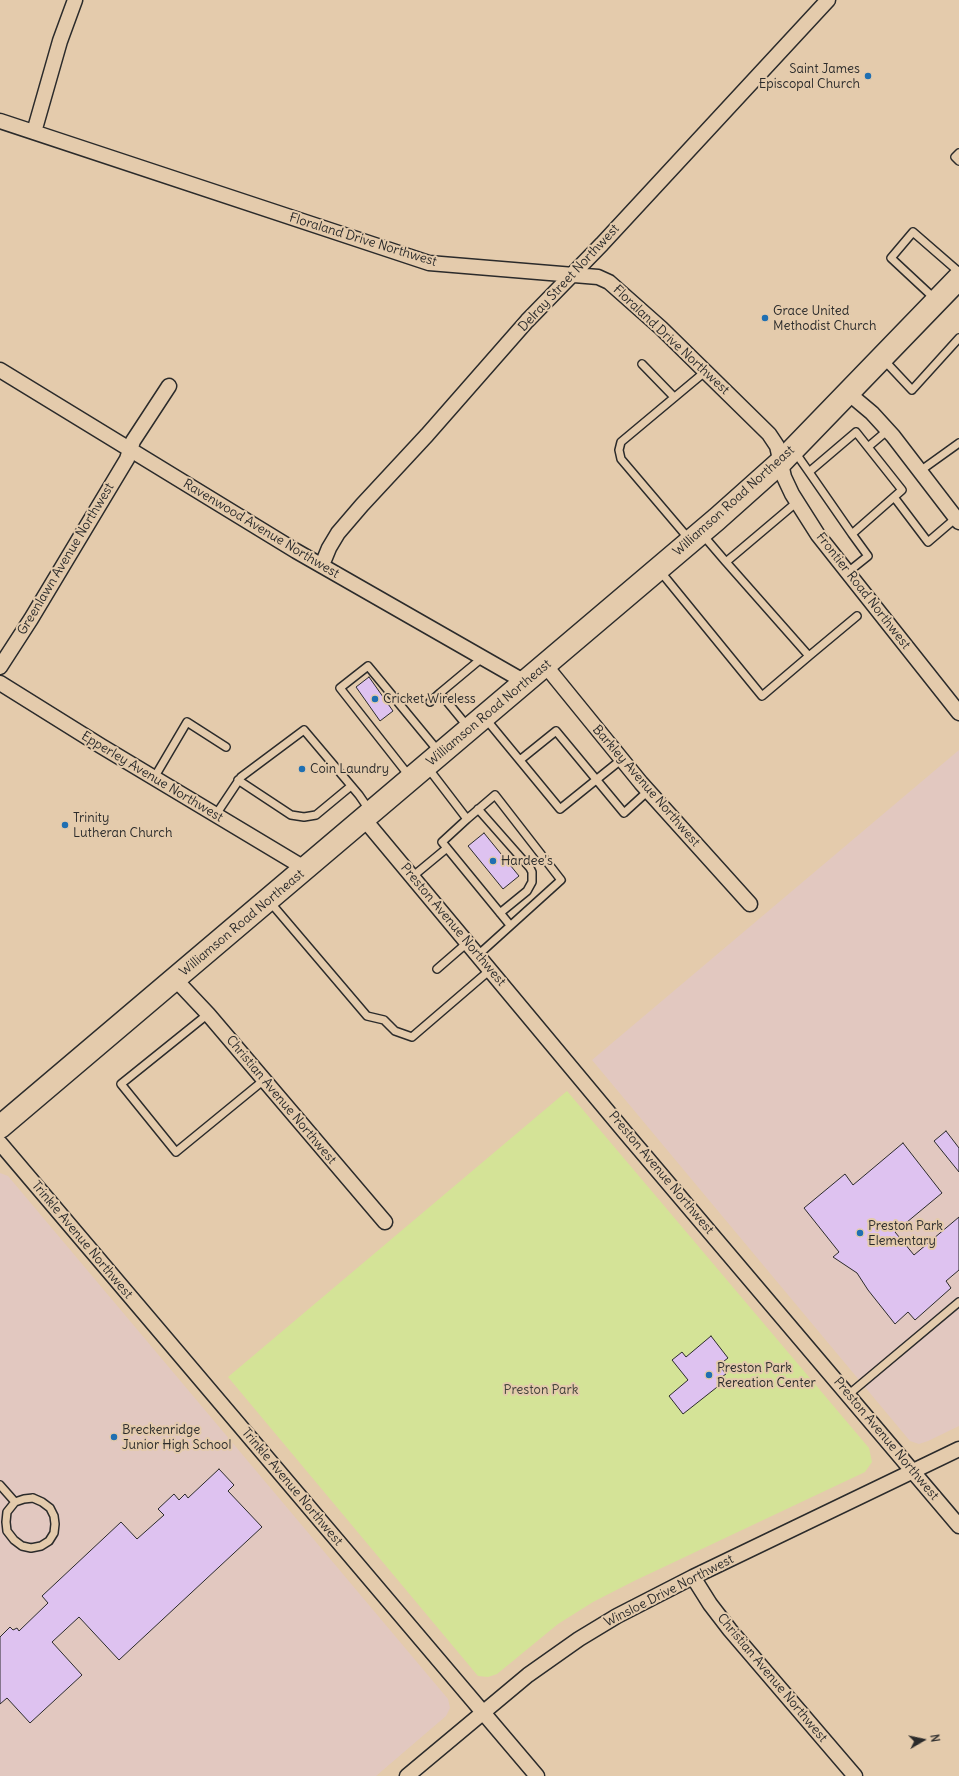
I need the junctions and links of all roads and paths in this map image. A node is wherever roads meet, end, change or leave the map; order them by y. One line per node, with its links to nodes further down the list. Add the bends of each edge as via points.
1 (75, 0): 4 (street, via 60,41)
2 (828, 0): 8 (street, Delray Street Northwest)
3 (0, 121): 4 (street, Floraland Drive Northwest)
4 (34, 132): 8 (street, Floraland Drive Northwest, via 429,263)
5 (959, 153): 6 (lane, via 955,157)
6 (959, 162)
7 (959, 272): 10 (lane, via 913,232 890,258)
8 (572, 274): 15 (street, Floraland Drive Northwest, via 598,277 609,282); 32 (street, Delray Street Northwest, via 338,533)
9 (959, 278): 10 (main road, Williamson Road Northeast)
10 (938, 300): 12 (main road, Williamson Road Northeast)
11 (959, 338): 12 (lane, via 912,390)
12 (882, 358): 17 (main road, Williamson Road Northeast)
13 (642, 364): 18 (lane)
14 (0, 370): 22 (street, Ravenwood Avenue Northwest)
15 (706, 370): 18 (lane); 23 (street, Floraland Drive Northwest)
16 (169, 386): 22 (street, Greenlawn Avenue Northwest, via 137,434)
17 (847, 392): 19 (street); 23 (main road, Williamson Road Northeast)
18 (674, 397): 30 (lane, via 621,442 619,450 621,459)
19 (888, 430): 21 (lane); 24 (street)
20 (959, 443): 24 (lane)
21 (868, 447): 25 (lane, via 856,432); 26 (lane, via 902,490)
22 (130, 450): 32 (street, Ravenwood Avenue Northwest); 39 (street, Greenlawn Avenue Northwest, via 123,466)
23 (787, 455): 25 (lane); 27 (street, Frontier Road Northwest, via 784,478); 30 (main road, Williamson Road Northeast)
24 (920, 471): 28 (street)
25 (809, 472): 29 (lane)
26 (894, 497): 28 (lane, via 928,542); 29 (lane)
27 (797, 502): 31 (lane); 34 (street, Frontier Road Northwest, via 818,535)
28 (957, 520)
29 (852, 534): 34 (lane, via 868,556)
30 (696, 537): 31 (lane); 33 (main road, Williamson Road Northeast)
31 (726, 562): 36 (lane)
32 (322, 565): 37 (street, Ravenwood Avenue Northwest)
33 (659, 569): 36 (lane, via 762,696); 38 (main road, Williamson Road Northeast)
34 (848, 572): 44 (street, Frontier Road Northwest)
35 (857, 616): 36 (lane)
36 (809, 656)
37 (482, 658): 40 (street, Ravenwood Avenue Northwest); 42 (lane)
38 (546, 665): 40 (main road, Williamson Road Northeast); 48 (street, Barkley Avenue Northwest)
39 (0, 667)
40 (525, 682): 45 (main road, Williamson Road Northeast)
41 (0, 683): 50 (street, Epperley Avenue Northwest)
42 (440, 693): 43 (lane); 45 (lane)
43 (430, 702)
44 (959, 713)
45 (477, 723): 47 (lane); 49 (main road, Williamson Road Northeast)
46 (226, 747): 50 (lane, via 187,722)
47 (520, 760): 52 (lane, via 556,731); 52 (lane, via 560,809)
48 (622, 760): 52 (lane); 54 (street, Barkley Avenue Northwest)
49 (426, 766): 49 (lane, via 368,666 340,688); 57 (main road, Williamson Road Northeast); 58 (lane)
50 (154, 778): 56 (street, Epperley Avenue Northwest)
51 (238, 780): 53 (lane, via 291,816 304,817 316,815); 53 (lane, via 304,730); 56 (lane)
52 (597, 780): 54 (lane, via 624,813)
53 (351, 786): 57 (lane)
54 (648, 791): 63 (street, Barkley Avenue Northwest)
55 (478, 809): 58 (lane); 64 (lane, via 532,872 532,882 527,891); 65 (lane, via 495,795 561,880)
56 (215, 816): 60 (street, Epperley Avenue Northwest)
57 (368, 816): 60 (main road, Williamson Road Northeast); 61 (street, Preston Avenue Northwest)
58 (467, 819): 59 (lane, via 442,842)
59 (447, 848): 61 (lane); 64 (lane)
60 (306, 869): 62 (main road, Williamson Road Northeast)
61 (412, 877): 66 (street, Preston Avenue Northwest)
62 (268, 900): 69 (lane, via 366,1016 384,1020 395,1031 412,1037); 70 (main road, Williamson Road Northeast)
63 (750, 904)
64 (500, 913): 65 (lane)
65 (510, 925): 67 (lane)
66 (468, 943): 67 (street, Preston Avenue Northwest); 68 (lane)
67 (478, 955): 69 (street, Preston Avenue Northwest)
68 (437, 969)
69 (490, 970): 77 (street, Preston Avenue Northwest)
70 (175, 979): 71 (street, Christian Avenue Northwest); 73 (main road, Williamson Road Northeast)
71 (208, 1014): 72 (street, Christian Avenue Northwest); 72 (lane, via 121,1084 176,1152)
72 (264, 1080): 75 (street, Christian Avenue Northwest)
73 (0, 1127)
74 (0, 1143): 84 (street, Trinkle Avenue Northwest)
75 (385, 1222)
76 (959, 1302): 77 (lane)
77 (848, 1395): 79 (street, Preston Avenue Northwest)
78 (959, 1449): 79 (street, Winsloe Drive Northwest)
79 (913, 1471): 82 (street, Preston Avenue Northwest); 83 (street, Winsloe Drive Northwest)
80 (0, 1485): 81 (lane)
81 (15, 1502): 81 (lane, via 33,1498 50,1508 55,1524 54,1533 49,1541 31,1548 22,1546 14,1540 7,1531 6,1522 8,1512)
82 (959, 1526)
83 (693, 1577): 84 (street, Winsloe Drive Northwest, via 617,1616 579,1639 528,1675); 87 (street, Christian Avenue Northwest, via 730,1630)
84 (483, 1712): 85 (street, Winsloe Drive Northwest); 86 (street, Trinkle Avenue Northwest)
85 (407, 1776)
86 (537, 1776)
87 (854, 1776)

